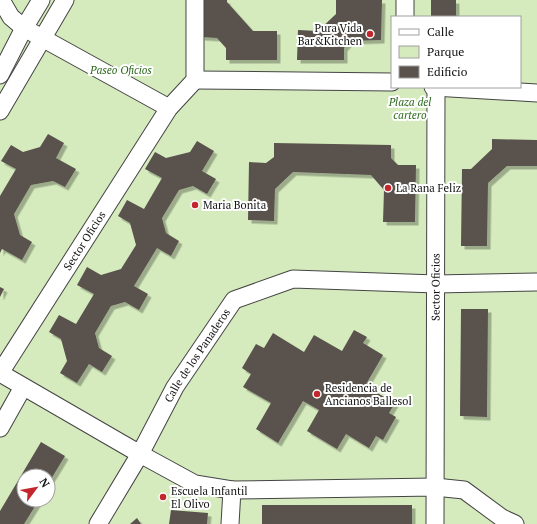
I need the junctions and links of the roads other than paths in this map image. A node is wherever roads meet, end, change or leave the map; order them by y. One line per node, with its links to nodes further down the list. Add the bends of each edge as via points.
1 (1, 0): 7 (street, via 11,17)
2 (42, 0): 7 (street)
3 (65, 0): 8 (street)
4 (195, 0): 11 (street)
5 (405, 0): 6 (street)
6 (405, 16)
7 (24, 28): 8 (street); 9 (street)
8 (42, 38): 15 (street); 16 (street)
9 (6, 52): 10 (street)
10 (0, 75)
11 (195, 80): 12 (street); 15 (street, Sector Oficios)
12 (391, 82)
13 (436, 88): 14 (street); 18 (street, Sector Oficios)
14 (537, 93)
15 (169, 108): 19 (street, Sector Oficios)
16 (0, 111)
17 (537, 282): 18 (street, Calle de los Panaderos)
18 (436, 284): 22 (street, Calle de los Panaderos, via 293,279 234,300 175,387); 23 (street, Sector Oficios)
19 (0, 373): 20 (street)
20 (23, 387): 21 (street); 22 (street)
21 (0, 428)
22 (140, 454): 24 (street, via 195,484); 25 (street, Calle de los Panaderos)
23 (436, 487): 24 (street); 27 (street, Sector Oficios); 28 (street, via 464,490 502,518)
24 (232, 490): 26 (street)
25 (98, 524)
26 (230, 524)
27 (435, 524)
28 (515, 524)

